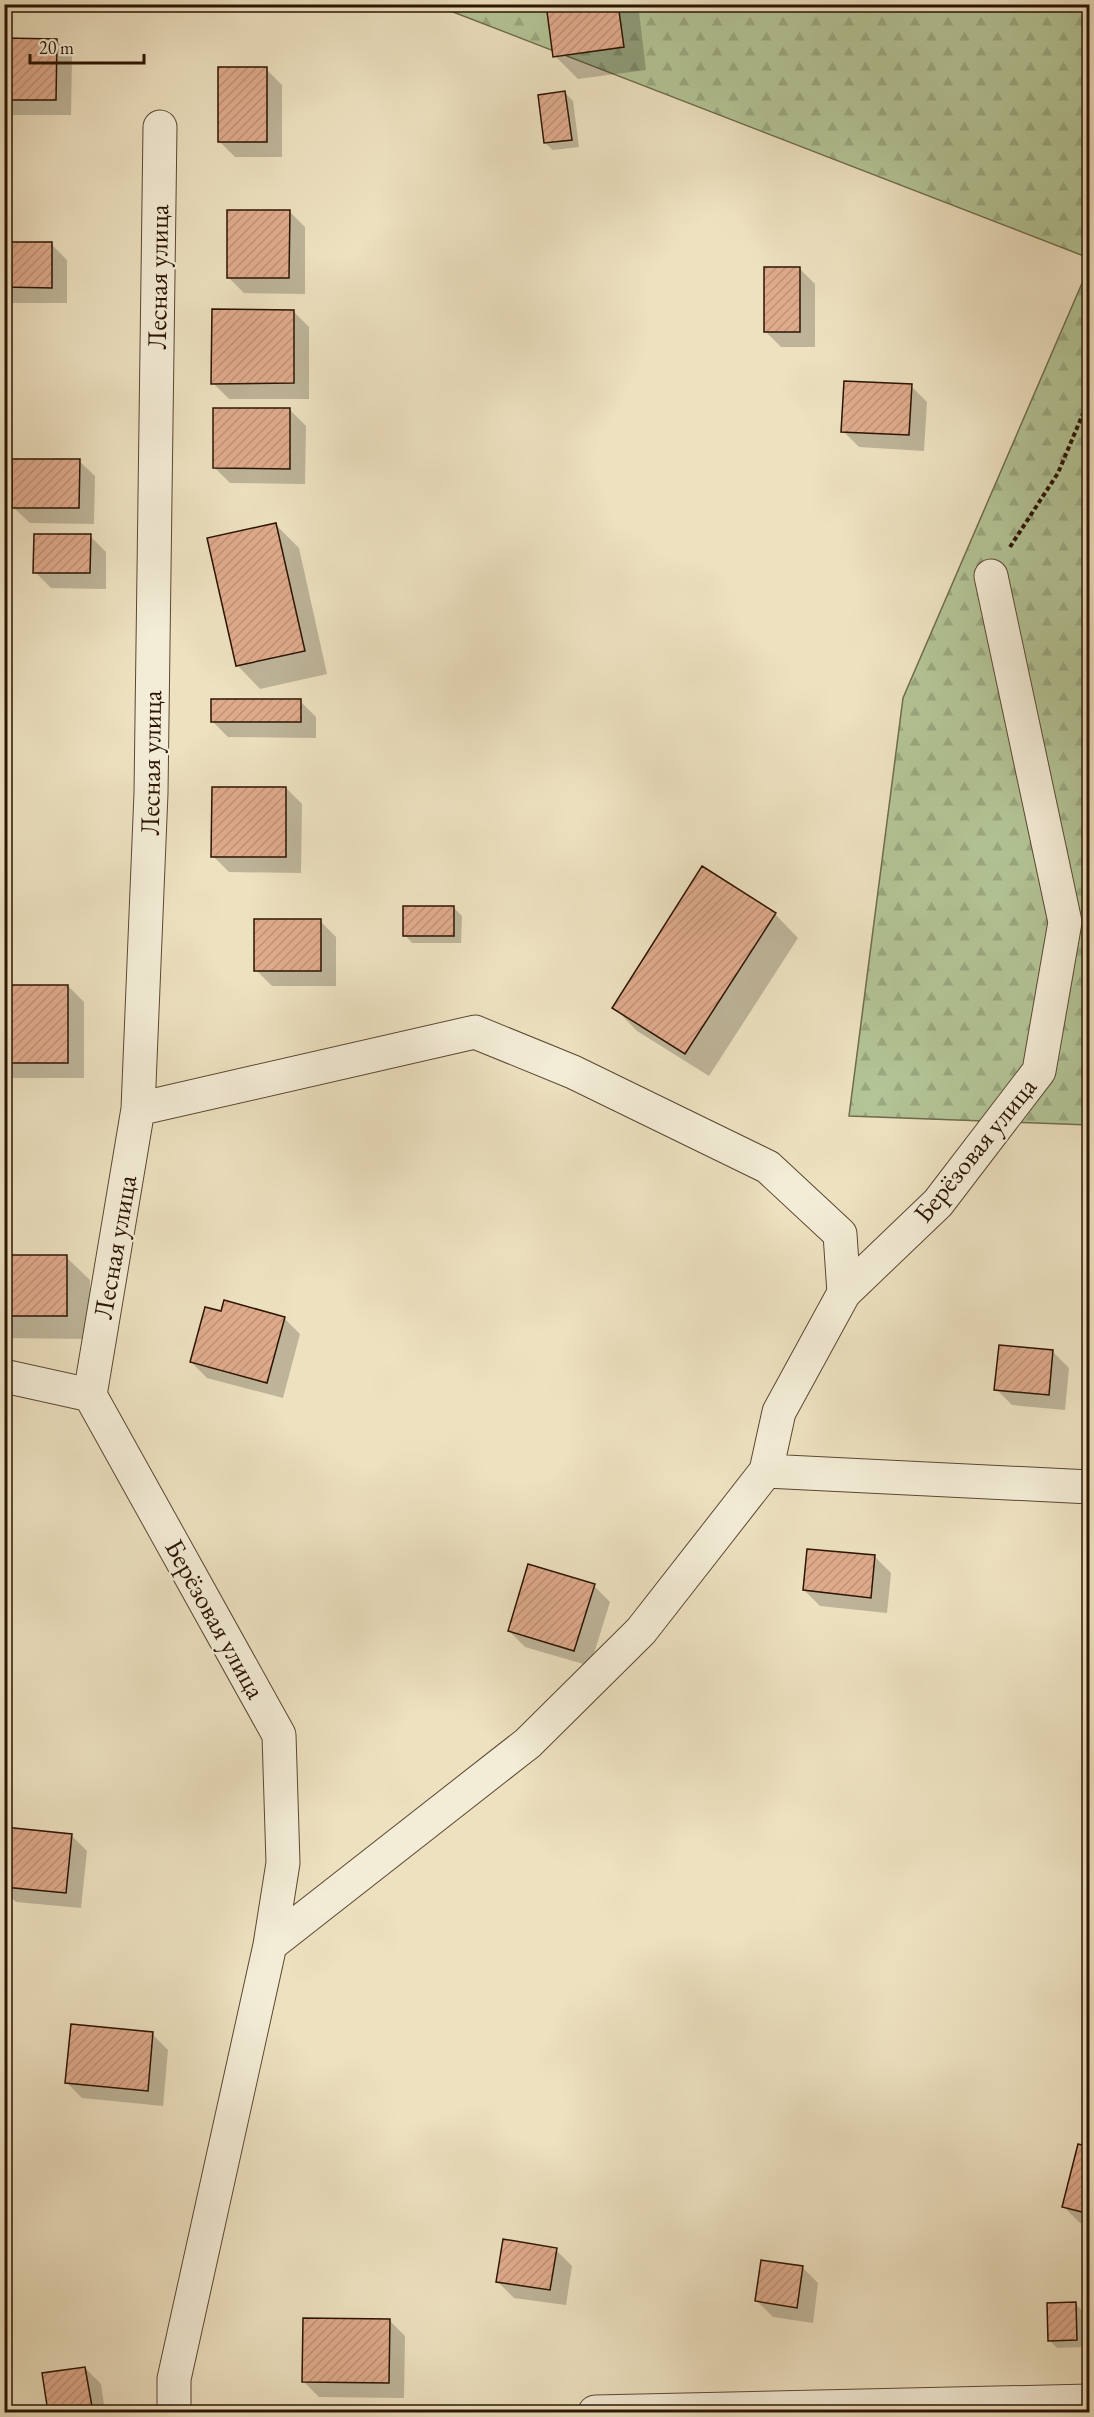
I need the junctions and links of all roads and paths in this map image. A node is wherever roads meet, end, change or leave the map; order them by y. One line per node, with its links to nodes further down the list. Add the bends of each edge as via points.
1 (160, 127): 4 (street, Лесная улица, via 151,793)
2 (1089, 397): 3 (path, via 1058,472)
3 (991, 576): 5 (street, Берёзовая улица, via 1065,922 1039,1071 938,1203)
4 (138, 1109): 5 (street, via 476,1032 573,1072 768,1167 840,1234); 7 (street, Лесная улица)
5 (843, 1293): 8 (street, Берёзовая улица, via 779,1412)
6 (4, 1376): 7 (street)
7 (90, 1395): 10 (street, Берёзовая улица, via 279,1736 283,1863)
8 (766, 1471): 9 (street); 10 (street, via 640,1631 528,1743)
9 (1089, 1487)
10 (270, 1945): 12 (street, Берёзовая улица, via 174,2379)
11 (1089, 2401): 13 (street)
12 (174, 2412)
13 (595, 2412)

